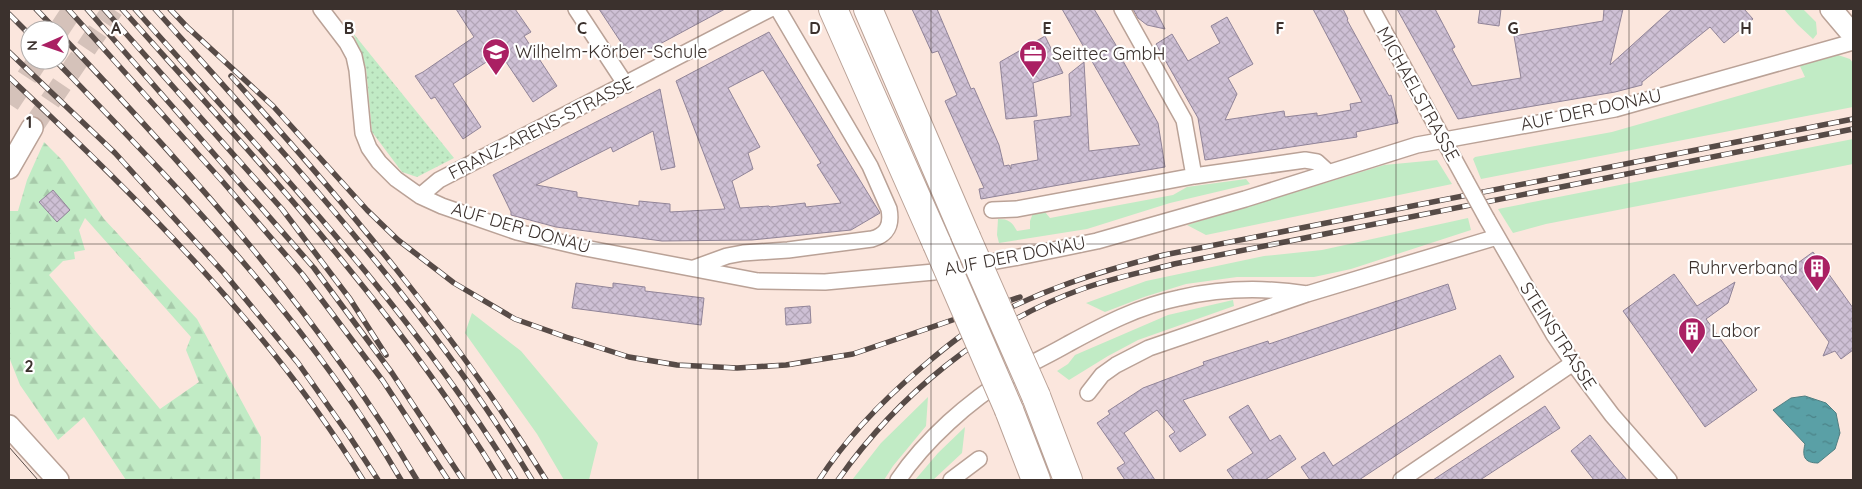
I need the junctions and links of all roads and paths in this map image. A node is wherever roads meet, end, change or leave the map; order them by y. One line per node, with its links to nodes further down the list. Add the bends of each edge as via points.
1 (321, 9): 19 (street, AUF DER DONAU, via 354,56 363,133 369,148 396,179)
2 (576, 9): 12 (street)
3 (770, 9): 12 (street, FRANZ-ARENS-STRASSE)
4 (778, 9): 22 (street, via 870,166 889,209 890,223 880,237 855,243 743,253)
5 (833, 9): 31 (highway, bridge, via 1009,410)
6 (868, 9): 32 (highway, bridge, via 1036,396)
7 (1122, 9): 17 (street, via 1184,120)
8 (1372, 9): 14 (street, MICHAELSTRASSE)
9 (1831, 9): 10 (main road)
10 (1853, 35)
11 (1853, 42): 14 (street, AUF DER DONAU, via 1615,109)
12 (626, 84): 19 (street, FRANZ-ARENS-STRASSE, via 439,180)
13 (32, 128): 15 (main road)
14 (1443, 139): 16 (street, AUF DER DONAU); 18 (street, MICHAELSTRASSE)
15 (9, 168)
16 (1328, 172): 17 (street, via 1317,162 1305,160); 22 (street, AUF DER DONAU, via 1097,241 934,272 825,282 758,281)
17 (1194, 176): 20 (street, via 1017,209)
18 (1465, 179): 21 (street, STEINSTRASSE, bridge)
19 (420, 196): 22 (street, AUF DER DONAU, via 517,232)
20 (992, 210)
21 (1497, 237): 23 (street); 24 (street, STEINSTRASSE)
22 (694, 268)
23 (1307, 294): 25 (street, via 1149,348 1102,375); 29 (street, via 1257,288 1205,292 1151,306 1121,318 1010,376 976,400 934,436)
24 (1574, 364): 33 (street); 34 (street, STEINSTRASSE, via 1612,415)
25 (1088, 393)
26 (9, 426): 28 (main road)
27 (979, 459): 30 (street)
28 (58, 480)
29 (898, 480)
30 (951, 480)
31 (1036, 480)
32 (1068, 480)
33 (1401, 480)
34 (1669, 480)

